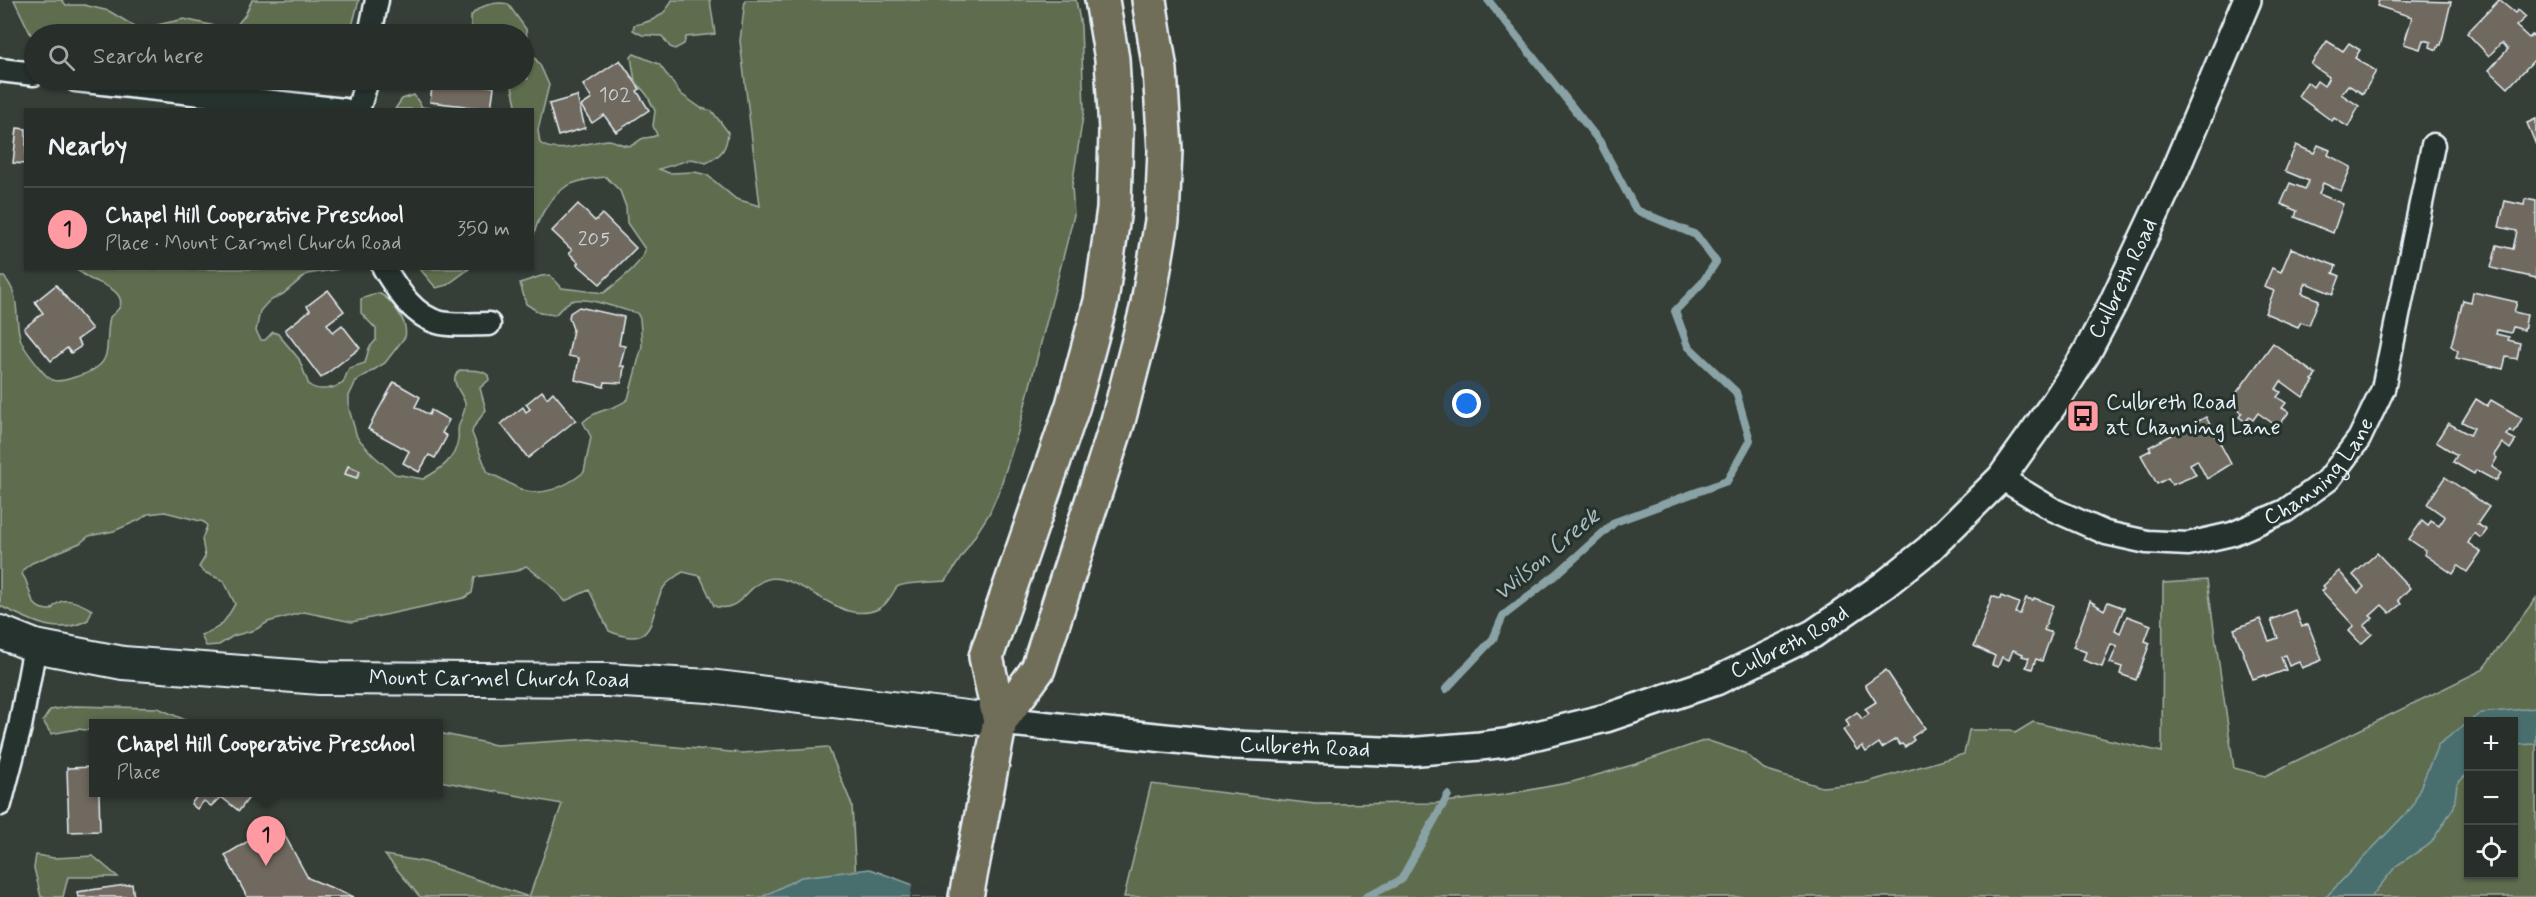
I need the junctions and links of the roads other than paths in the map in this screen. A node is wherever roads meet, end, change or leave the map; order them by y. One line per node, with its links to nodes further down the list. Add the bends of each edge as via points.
1 (377, 0): 5 (street)
2 (1102, 0): 18 (highway, via 1113,71 1116,131 1114,209 1101,301 1073,405 986,657)
3 (1149, 0): 18 (highway, via 1160,70 1165,150 1162,221 1147,309 1118,421 1038,669)
4 (2247, 0): 15 (street, Culbreth Road, via 2173,175 2113,303 2056,401)
5 (372, 24)
6 (0, 70): 7 (street)
7 (24, 73)
8 (165, 90): 10 (street)
9 (364, 90): 11 (street)
10 (326, 108)
11 (359, 108)
12 (2433, 144): 15 (street, Channing Lane, via 2383,389 2359,439 2328,480 2285,511 2232,534 2188,544 2147,542 2106,533 2054,510)
13 (385, 270): 14 (street, via 397,290 421,314 442,323)
14 (489, 324)
15 (2001, 478): 18 (street, Culbreth Road, via 1929,549 1813,634 1716,681 1606,718 1536,736 1440,750 1371,751 1233,745)
16 (0, 632): 17 (main road, Mount Carmel Church Road)
17 (35, 646): 18 (main road, Mount Carmel Church Road, via 123,663 320,678 607,680 709,686); 19 (street)
18 (1000, 721): 20 (highway)
19 (0, 804)
20 (966, 897)

